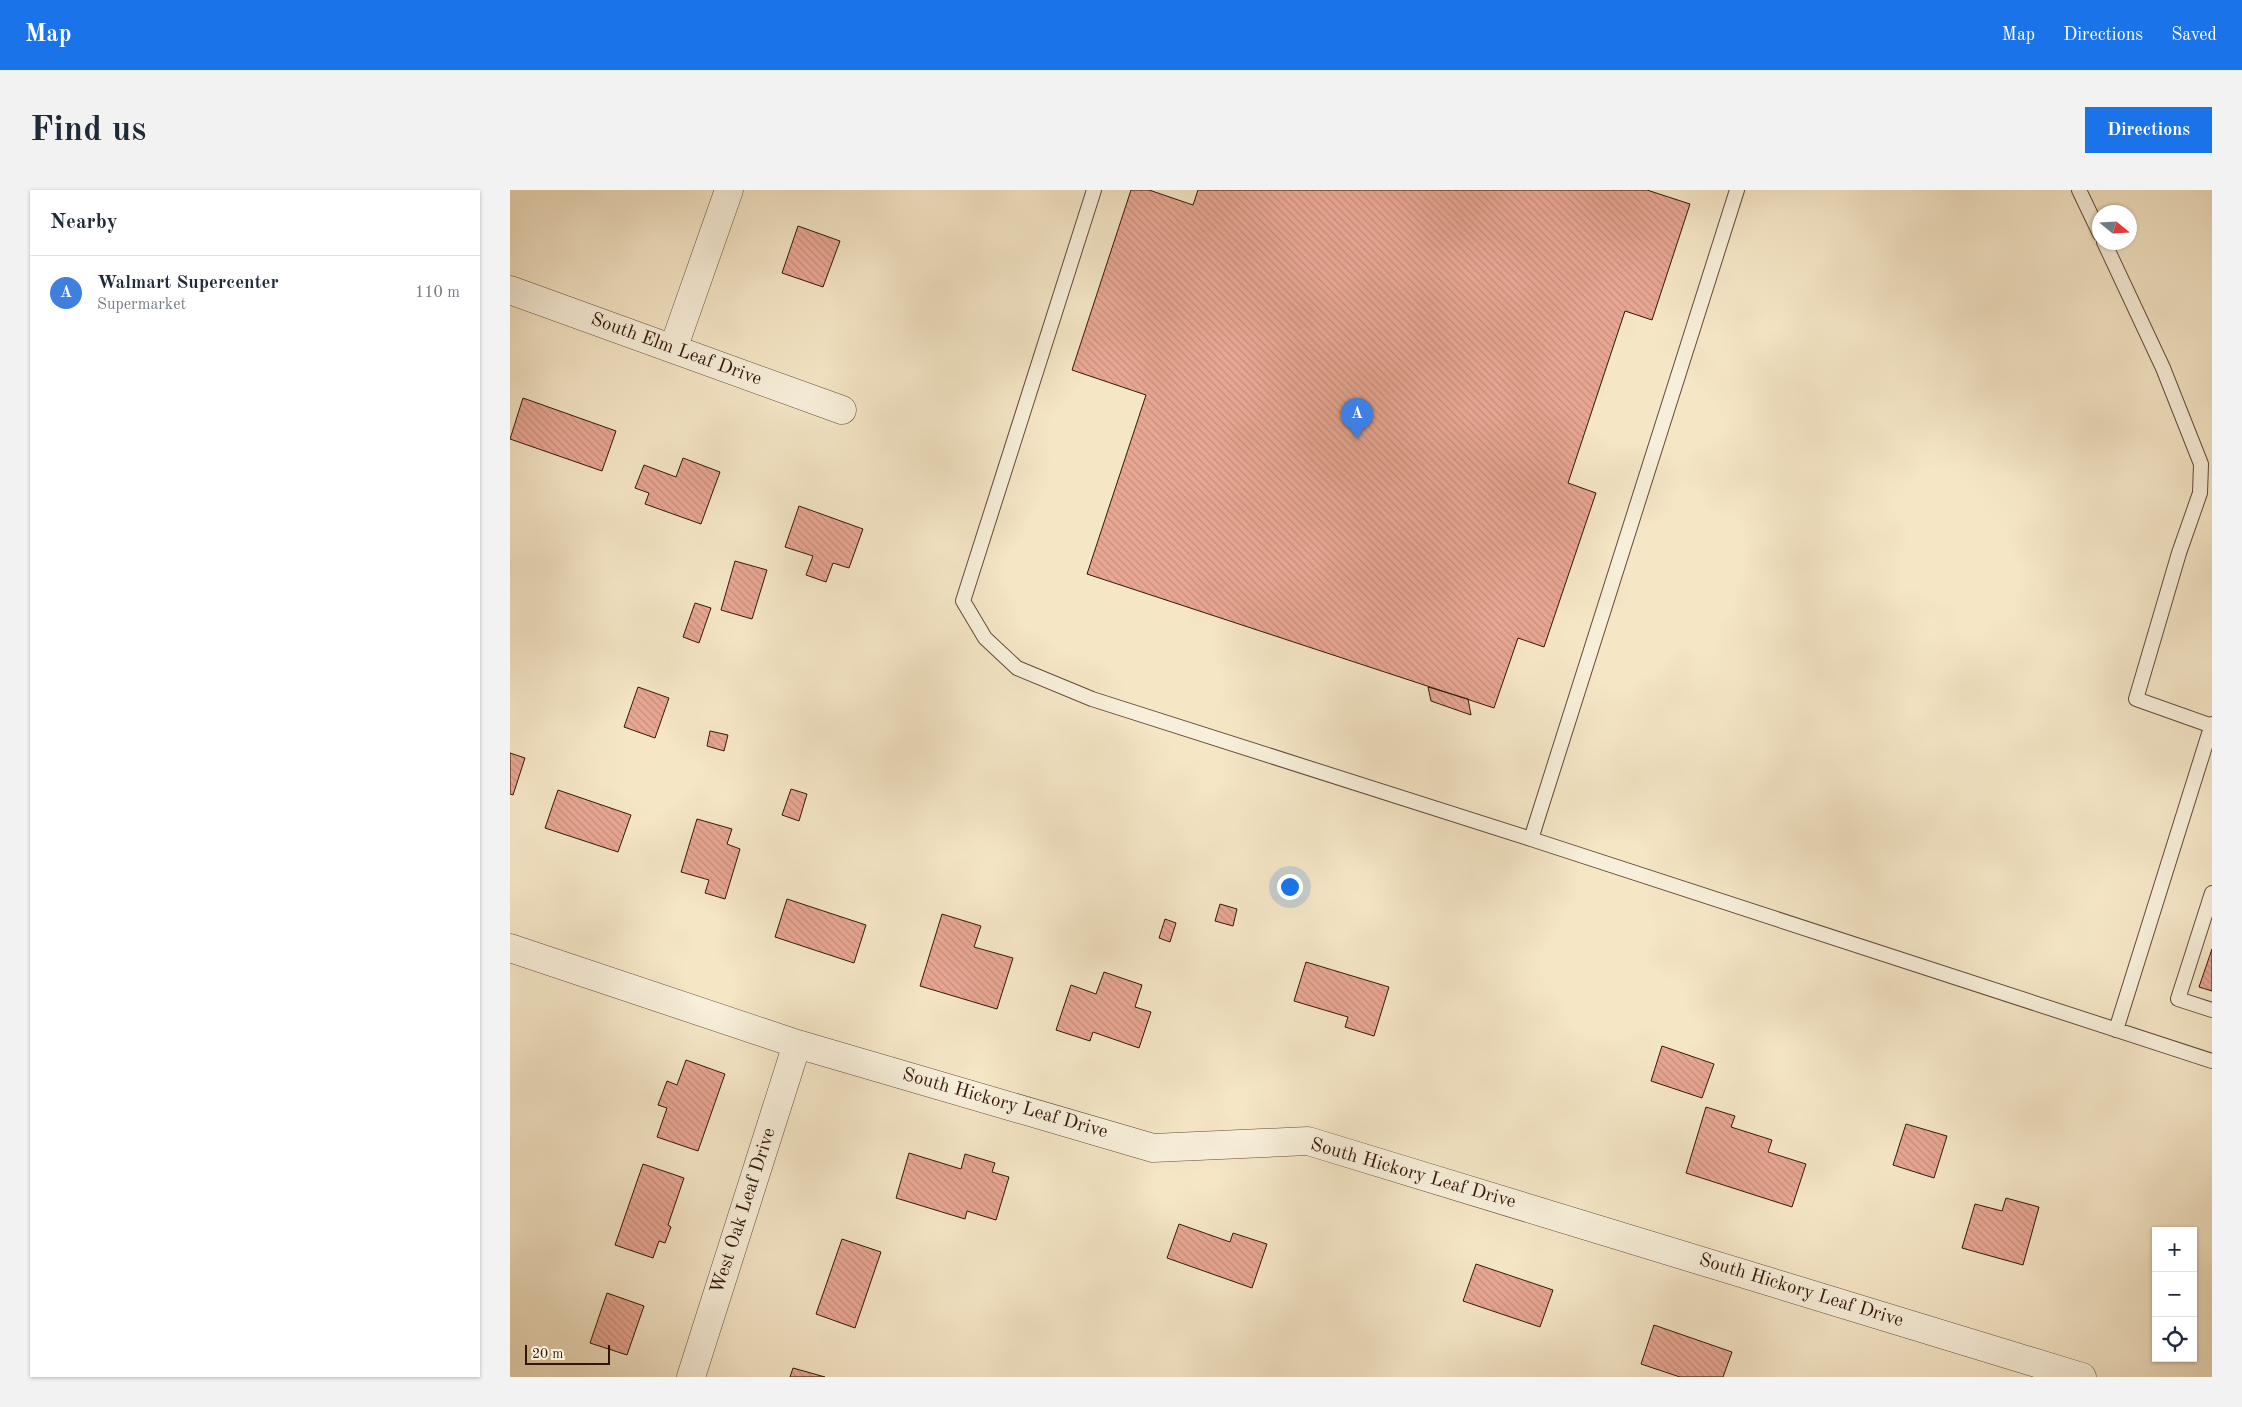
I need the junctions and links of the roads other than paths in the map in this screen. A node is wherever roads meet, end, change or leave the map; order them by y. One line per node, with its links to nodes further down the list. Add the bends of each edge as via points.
1 (729, 190): 8 (street)
2 (1094, 190): 11 (lane, via 963,601 985,638 1017,668 1092,698)
3 (1737, 190): 11 (lane)
4 (2079, 190): 5 (lane)
5 (2092, 217)
6 (2108, 250): 10 (lane, via 2163,368 2201,464 2200,493 2136,699)
7 (510, 290): 8 (street, South Elm Leaf Drive)
8 (672, 348): 9 (street, South Elm Leaf Drive)
9 (842, 410)
10 (2212, 725): 15 (lane)
11 (1532, 839): 15 (lane)
12 (2212, 893): 14 (lane, via 2178,999)
13 (510, 948): 16 (street, South Hickory Leaf Drive)
14 (2212, 1010)
15 (2116, 1030): 17 (lane)
16 (797, 1044): 18 (street, West Oak Leaf Drive); 19 (street, South Hickory Leaf Drive, via 1153,1148 1308,1141)
17 (2212, 1061)
18 (690, 1377)
19 (2082, 1377)

